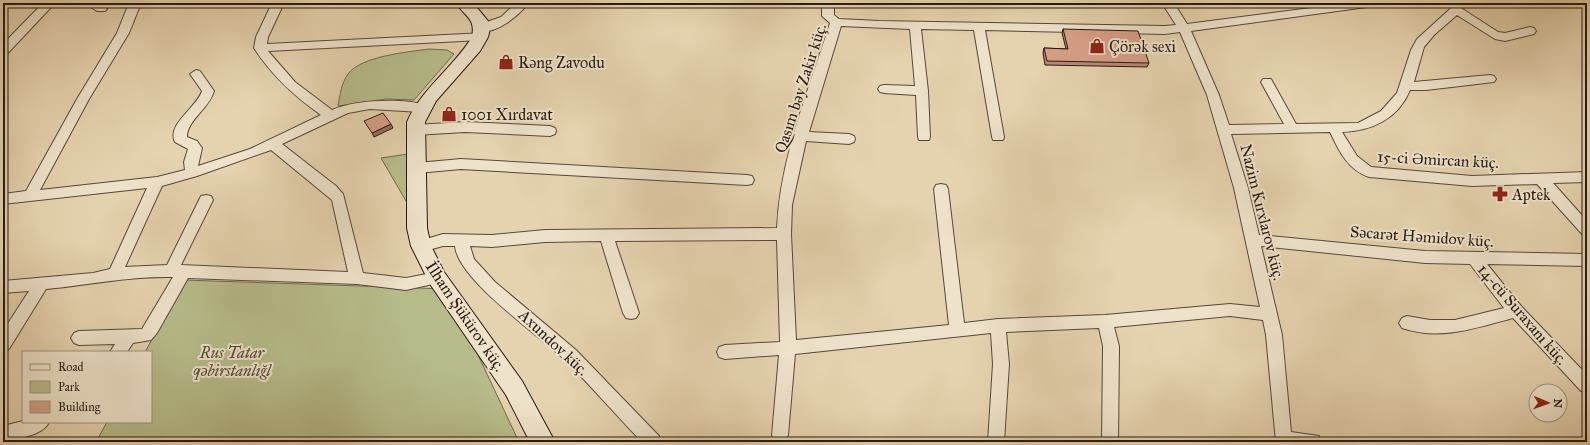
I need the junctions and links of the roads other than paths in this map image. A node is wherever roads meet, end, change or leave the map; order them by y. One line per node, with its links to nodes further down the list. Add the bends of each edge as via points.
1 (49, 3): 19 (street)
2 (91, 3): 11 (street)
3 (135, 3): 45 (street, via 123,34 83,99)
4 (278, 3): 18 (street)
5 (464, 3): 17 (street, via 476,16)
6 (522, 3): 17 (street, via 509,17)
7 (828, 3): 12 (street, via 828,16)
8 (1168, 3): 15 (street, Nazim Kırxlarov küç.)
9 (1374, 3): 15 (street, Qasım bəy Zakir küç.)
10 (1455, 6): 16 (street, via 1495,35 1505,37); 23 (street, via 1419,45)
11 (101, 9)
12 (836, 22): 13 (street, Qasım bəy Zakir küç.); 33 (street, Qasım bəy Zakir küç.)
13 (915, 25): 14 (street, Qasım bəy Zakir küç.); 25 (street)
14 (979, 28): 15 (street, Qasım bəy Zakir küç.); 35 (street)
15 (1184, 29): 31 (street, Nazim Kırxlarov küç., via 1202,66)
16 (1530, 31)
17 (481, 32): 18 (street); 26 (street, İlham Şükürov küç., via 471,52 435,88)
18 (260, 48): 27 (street, via 286,81 304,98)
19 (3, 51)
20 (196, 74): 39 (street, via 208,91 207,98 179,131 180,139 195,148 191,162)
21 (1490, 79): 23 (street)
22 (1267, 82): 28 (street)
23 (1406, 86): 29 (street, via 1391,111 1375,122 1359,127)
24 (884, 89): 25 (street)
25 (922, 91): 34 (street)
26 (421, 108): 27 (street, via 361,106); 30 (street, İlham Şükürov küç.)
27 (330, 115): 37 (street)
28 (1292, 128): 29 (street); 31 (street)
29 (1334, 128): 41 (street, 15-ci Əmircan küç., via 1355,164 1369,172 1472,181)
30 (415, 130): 32 (street, via 465,127); 38 (street, İlham Şükürov küç.)
31 (1224, 130): 52 (street, Nazim Kırxlarov küç.)
32 (550, 131)
33 (801, 136): 36 (street); 49 (street, Qasım bəy Zakir küç., via 785,205)
34 (924, 137)
35 (998, 137)
36 (849, 139)
37 (273, 144): 39 (street); 58 (street, via 338,198)
38 (417, 168): 42 (street, via 461,164); 53 (street, İlham Şükürov küç., via 417,228)
39 (192, 173): 43 (street)
40 (1587, 177): 41 (street, 15-ci Əmircan küç.)
41 (1541, 179): 48 (street)
42 (748, 180)
43 (157, 182): 45 (street); 57 (street)
44 (941, 189): 68 (street)
45 (30, 196): 46 (street)
46 (3, 199)
47 (206, 200): 56 (street)
48 (1587, 230)
49 (784, 234): 50 (street); 72 (street, Qasım bəy Zakir küç.)
50 (606, 235): 51 (street, via 545,236 492,241); 63 (street)
51 (462, 240): 53 (street, via 443,240); 81 (street, Axundov küç., via 463,252 468,263 490,286 570,355)
52 (1254, 240): 54 (street, Səcarət Həmidov küç.); 64 (street, Nazim Kırxlarov küç.)
53 (421, 246): 59 (street, İlham Şükürov küç.)
54 (1475, 259): 55 (street, Səcarət Həmidov küç.); 62 (street, 14-cü Suraxanı küç.)
55 (1586, 261)
56 (177, 271): 57 (street); 58 (street); 70 (street, via 152,328 146,335)
57 (115, 274): 60 (street, via 93,279)
58 (357, 278): 59 (street, via 406,284)
59 (438, 278): 80 (street, İlham Şükürov küç., via 514,388)
60 (41, 284): 61 (street); 71 (street)
61 (3, 287)
62 (1516, 311): 66 (street, via 1455,326 1430,327); 75 (street, 14-cü Suraxanı küç.)
63 (631, 313)
64 (1270, 314): 65 (street, via 1230,310); 79 (street, Nazim Kırxlarov küç.)
65 (1105, 321): 67 (street); 83 (street, via 1111,346)
66 (1407, 323)
67 (998, 326): 68 (street); 82 (street, via 1001,364)
68 (957, 330): 72 (street)
69 (78, 338): 70 (street)
70 (128, 338): 73 (street)
71 (3, 344)
72 (788, 348): 74 (street); 78 (street, Qasım bəy Zakir küç.)
73 (119, 351)
74 (725, 352)
75 (1587, 386)
76 (39, 423): 77 (street, via 23,430)
77 (3, 434)
78 (780, 436)
79 (1284, 440): 84 (street)
80 (543, 442)
81 (653, 442)
82 (996, 442)
83 (1110, 442)
84 (1313, 442)

